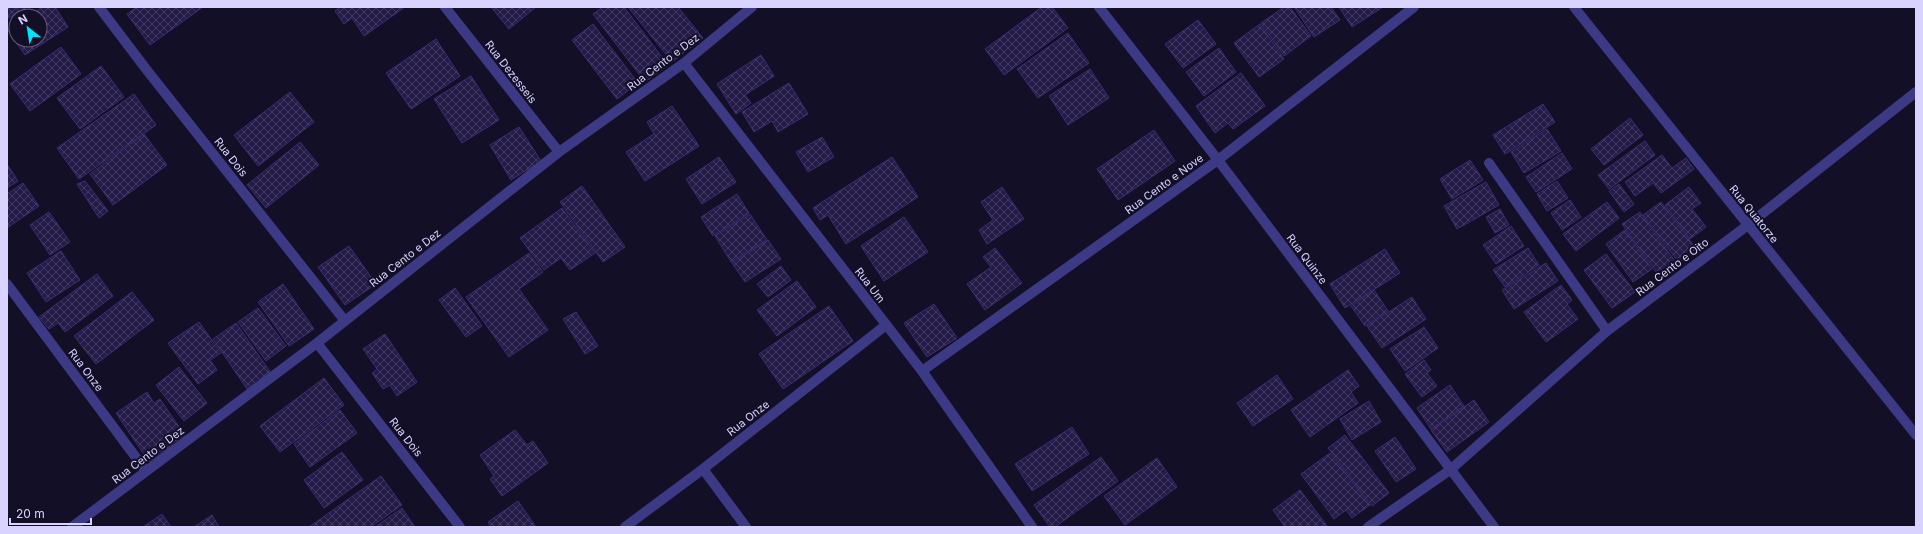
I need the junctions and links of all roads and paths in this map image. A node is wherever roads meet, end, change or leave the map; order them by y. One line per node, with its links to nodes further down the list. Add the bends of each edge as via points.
1 (99, 7): 14 (street, Rua Dois)
2 (445, 7): 9 (street, Rua Dezesseis)
3 (752, 7): 7 (street, Rua Cento e Dez)
4 (1099, 7): 10 (street, Rua Quinze)
5 (1414, 7): 10 (street, Rua Cento e Nove)
6 (1574, 7): 12 (street, Rua Quatorze)
7 (684, 63): 9 (street, Rua Cento e Dez); 15 (street, Rua Um)
8 (1916, 92): 12 (street, Rua Cento e Oito)
9 (559, 152): 14 (street, Rua Cento e Dez)
10 (1218, 160): 18 (street, Rua Cento e Nove); 21 (street, Rua Quinze)
11 (1489, 163): 16 (street)
12 (1748, 225): 16 (street, Rua Cento e Oito); 19 (street, Rua Quatorze)
13 (7, 284): 22 (street, Rua Onze)
14 (344, 321): 17 (street, Rua Cento e Dez)
15 (886, 325): 18 (street, Rua Um); 20 (street, Rua Onze)
16 (1607, 331): 21 (street, Rua Cento e Oito)
17 (317, 343): 22 (street, Rua Cento e Dez); 24 (street, Rua Dois)
18 (922, 372): 27 (street, Rua Um)
19 (1916, 435)
20 (703, 469): 25 (street, Rua Onze); 26 (street)
21 (1450, 470): 28 (street, Rua Cento e Oito); 29 (street, Rua Quinze)
22 (146, 471): 23 (street, Rua Cento e Dez)
23 (72, 527)
24 (460, 527)
25 (625, 527)
26 (746, 527)
27 (1032, 527)
28 (1368, 527)
29 (1494, 527)

